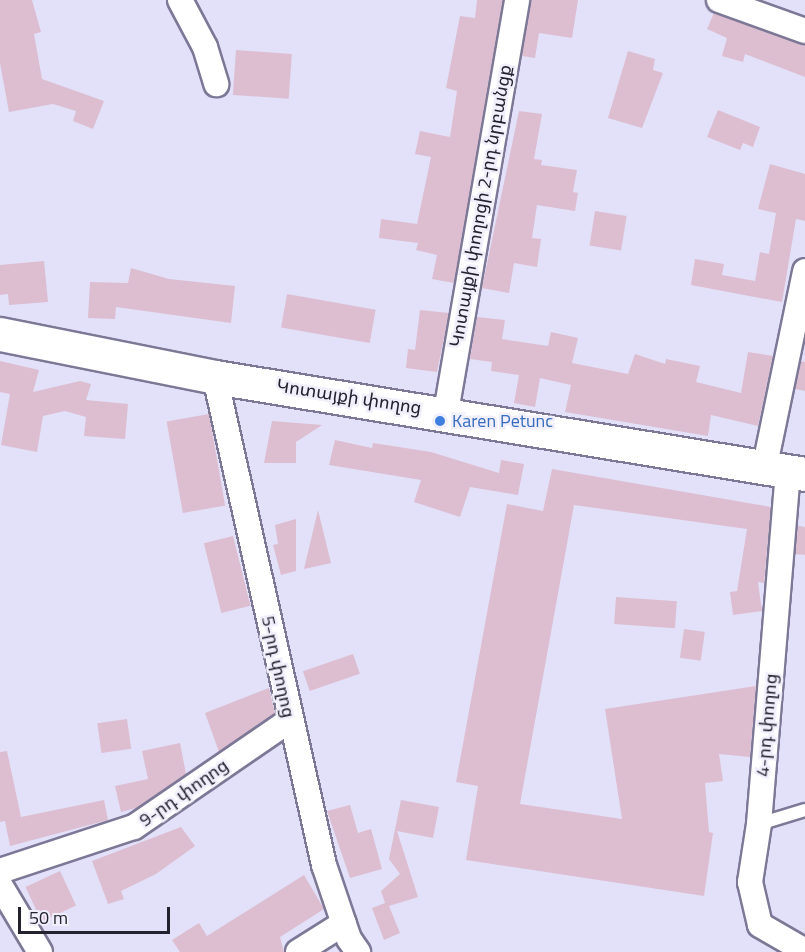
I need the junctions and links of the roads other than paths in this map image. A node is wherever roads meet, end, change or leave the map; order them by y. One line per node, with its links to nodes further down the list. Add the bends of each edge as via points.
1 (180, 0): 5 (street, via 205,47)
2 (516, 0): 9 (street, Կոտայքի փողոցի 2-րդ նրբանցք)
3 (719, 0): 4 (street)
4 (805, 31)
5 (216, 84)
6 (805, 271): 10 (street, 4-րդ փողոց)
7 (0, 334): 8 (main road, Կոտայքի փողոց)
8 (215, 377): 9 (main road, Կոտայքի փողոց); 11 (street, 5-րդ փողոց)
9 (446, 412): 10 (main road, Կոտայքի փողոց)
10 (786, 470): 13 (street, 4-րդ փողոց)
11 (290, 720): 14 (street, 9-րդ փողոց, via 134,828); 16 (street, 5-րդ փողոց, via 324,865)
12 (805, 810): 13 (lane)
13 (759, 824): 17 (street, 4-րդ փողոց, via 750,882 760,925)
14 (0, 871)
15 (0, 885): 18 (street)
16 (344, 922): 19 (street); 20 (street, 5-րդ փողոց)
17 (805, 951)
18 (40, 952)
19 (298, 952)
20 (358, 952)

